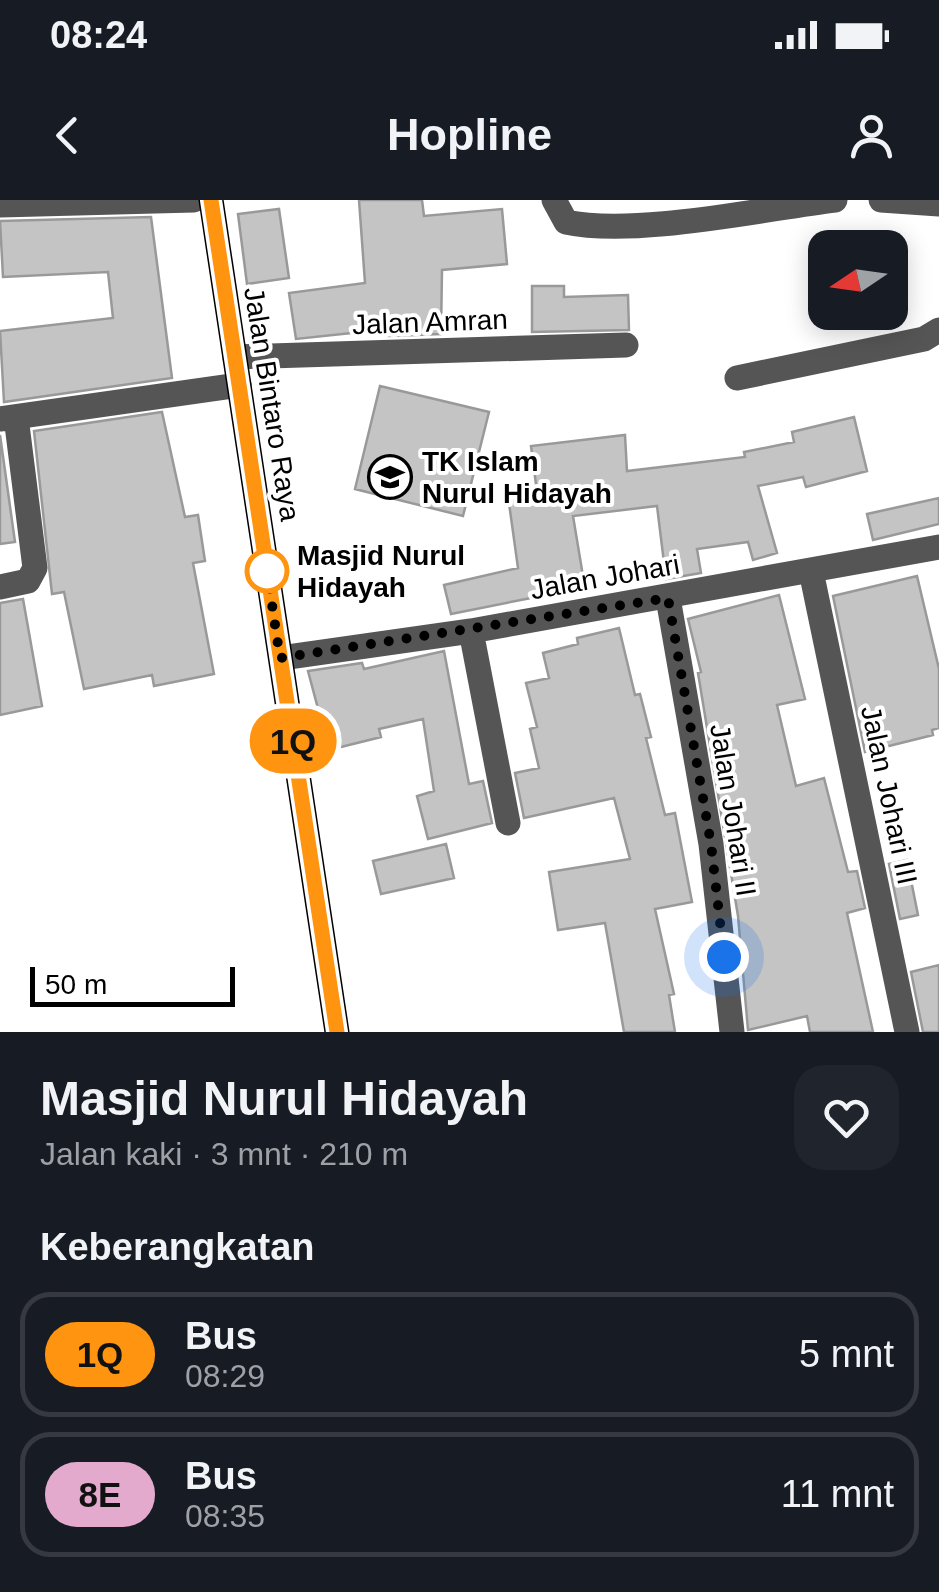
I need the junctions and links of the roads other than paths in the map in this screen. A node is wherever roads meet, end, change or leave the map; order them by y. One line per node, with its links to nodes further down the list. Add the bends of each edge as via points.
1 (194, 200): 7 (street)
2 (211, 200): 10 (main road, Jalan Bintaro Raya)
3 (554, 200): 4 (street, via 566,222 589,227)
4 (835, 200)
5 (882, 200): 6 (street)
6 (939, 204)
7 (0, 205)
8 (939, 330): 11 (street, via 924,339)
9 (626, 344): 10 (street, Jalan Amran)
10 (235, 357): 12 (main road, Jalan Bintaro Raya)
11 (738, 378)
12 (240, 386): 13 (street); 19 (main road, Jalan Bintaro Raya)
13 (8, 418): 16 (street, via 36,568 28,581)
14 (939, 547): 15 (street, Jalan Johari)
15 (811, 570): 17 (street, Jalan Johari); 23 (street, Jalan Johari III)
16 (0, 587)
17 (668, 598): 18 (street, Jalan Johari); 22 (street, Jalan Johari II, via 711,844)
18 (471, 631): 19 (street, Jalan Johari); 20 (street)
19 (280, 658): 21 (main road, Jalan Bintaro Raya)
20 (508, 823)
21 (337, 1032)
22 (732, 1032)
23 (907, 1032)

